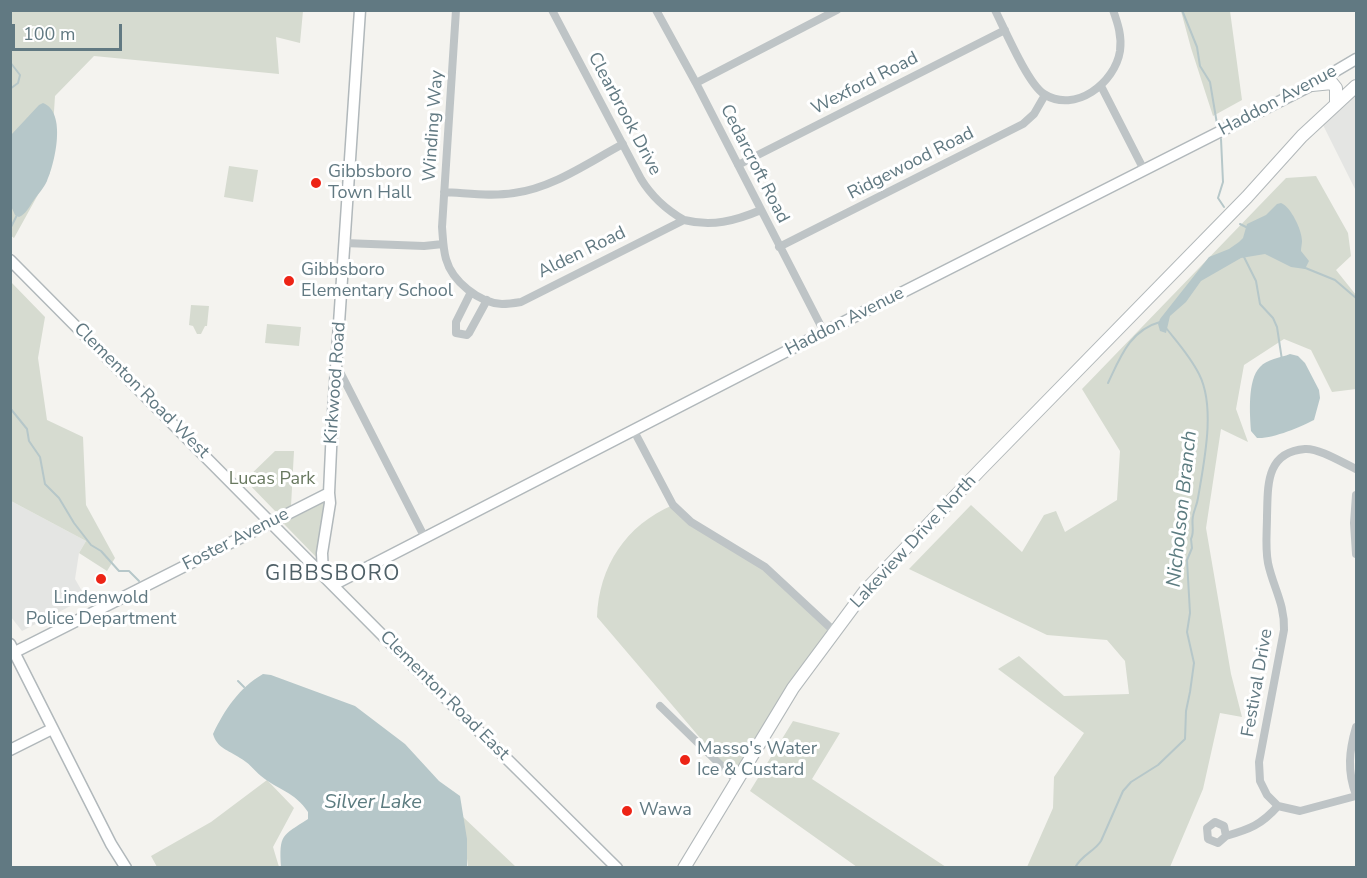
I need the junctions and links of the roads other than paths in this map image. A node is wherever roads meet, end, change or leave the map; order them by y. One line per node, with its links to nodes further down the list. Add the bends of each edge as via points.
1 (360, 10): 22 (street, Kirkwood Road)
2 (456, 10): 19 (street, Winding Way)
3 (552, 10): 16 (street, Clearbrook Drive)
4 (656, 10): 10 (street, Cedarcroft Road)
5 (837, 10): 10 (street)
6 (995, 10): 8 (street)
7 (1113, 10): 12 (street, via 1119,27 1120,54)
8 (1005, 30): 14 (street, via 1034,86); 17 (street, Wexford Road)
9 (1356, 59): 11 (street, Haddon Avenue)
10 (696, 82): 17 (street, Cedarcroft Road)
11 (1312, 85): 15 (main road, via 1332,83); 18 (street, Haddon Avenue)
12 (1101, 86): 14 (street, via 1075,99); 18 (street)
13 (1356, 86): 15 (main road, Lakeview Drive North)
14 (1045, 95): 24 (street, Ridgewood Road, via 1023,124)
15 (1336, 103): 39 (main road, Lakeview Drive North, via 865,591)
16 (623, 144): 19 (street, via 537,188 495,195); 21 (street, Clearbrook Drive, via 649,192)
17 (738, 165): 20 (street, Cedarcroft Road)
18 (1144, 170): 28 (street, Haddon Avenue)
19 (444, 192): 23 (street, Winding Way)
20 (761, 210): 21 (street, via 727,222 705,224); 24 (street, Cedarcroft Road)
21 (684, 220): 27 (street, Alden Road, via 521,302 501,304)
22 (344, 243): 23 (street); 29 (street, Kirkwood Road)
23 (443, 244): 26 (street, Alden Road, via 455,279)
24 (779, 247): 28 (street, Cedarcroft Road)
25 (10, 260): 34 (street, Clementon Road West)
26 (471, 292): 27 (street, Alden Road); 27 (street, via 456,322 456,333 469,333)
27 (487, 300)
28 (824, 332): 30 (street, Haddon Avenue)
29 (337, 366): 32 (street, Kirkwood Road); 35 (street)
30 (634, 431): 35 (street, Haddon Avenue); 39 (street, via 673,506 691,522 765,567)
31 (1356, 469): 47 (street, Festival Drive, via 1307,448 1290,452 1275,463 1268,479 1268,565 1285,614 1259,762 1260,781)
32 (329, 493): 34 (street, Foster Avenue); 37 (street, Kirkwood Road)
33 (1356, 495): 36 (street)
34 (272, 522): 37 (street, Clementon Road East); 40 (street, Foster Avenue)
35 (425, 538): 38 (street, Haddon Avenue)
36 (1356, 554)
37 (323, 575): 38 (street, Clementon Road East)
38 (333, 585): 50 (street, Clementon Road East)
39 (835, 632): 45 (main road, Lakeview Drive North)
40 (13, 648): 43 (street)
41 (660, 706): 45 (street)
42 (1356, 727): 46 (street, via 1349,760)
43 (52, 729): 44 (street); 49 (street)
44 (10, 750)
45 (736, 780): 51 (main road, Lakeview Drive North)
46 (1356, 796): 47 (street, via 1300,811)
47 (1278, 806): 48 (street, via 1253,828)
48 (1226, 836)
49 (126, 867)
50 (617, 867)
51 (684, 867)

